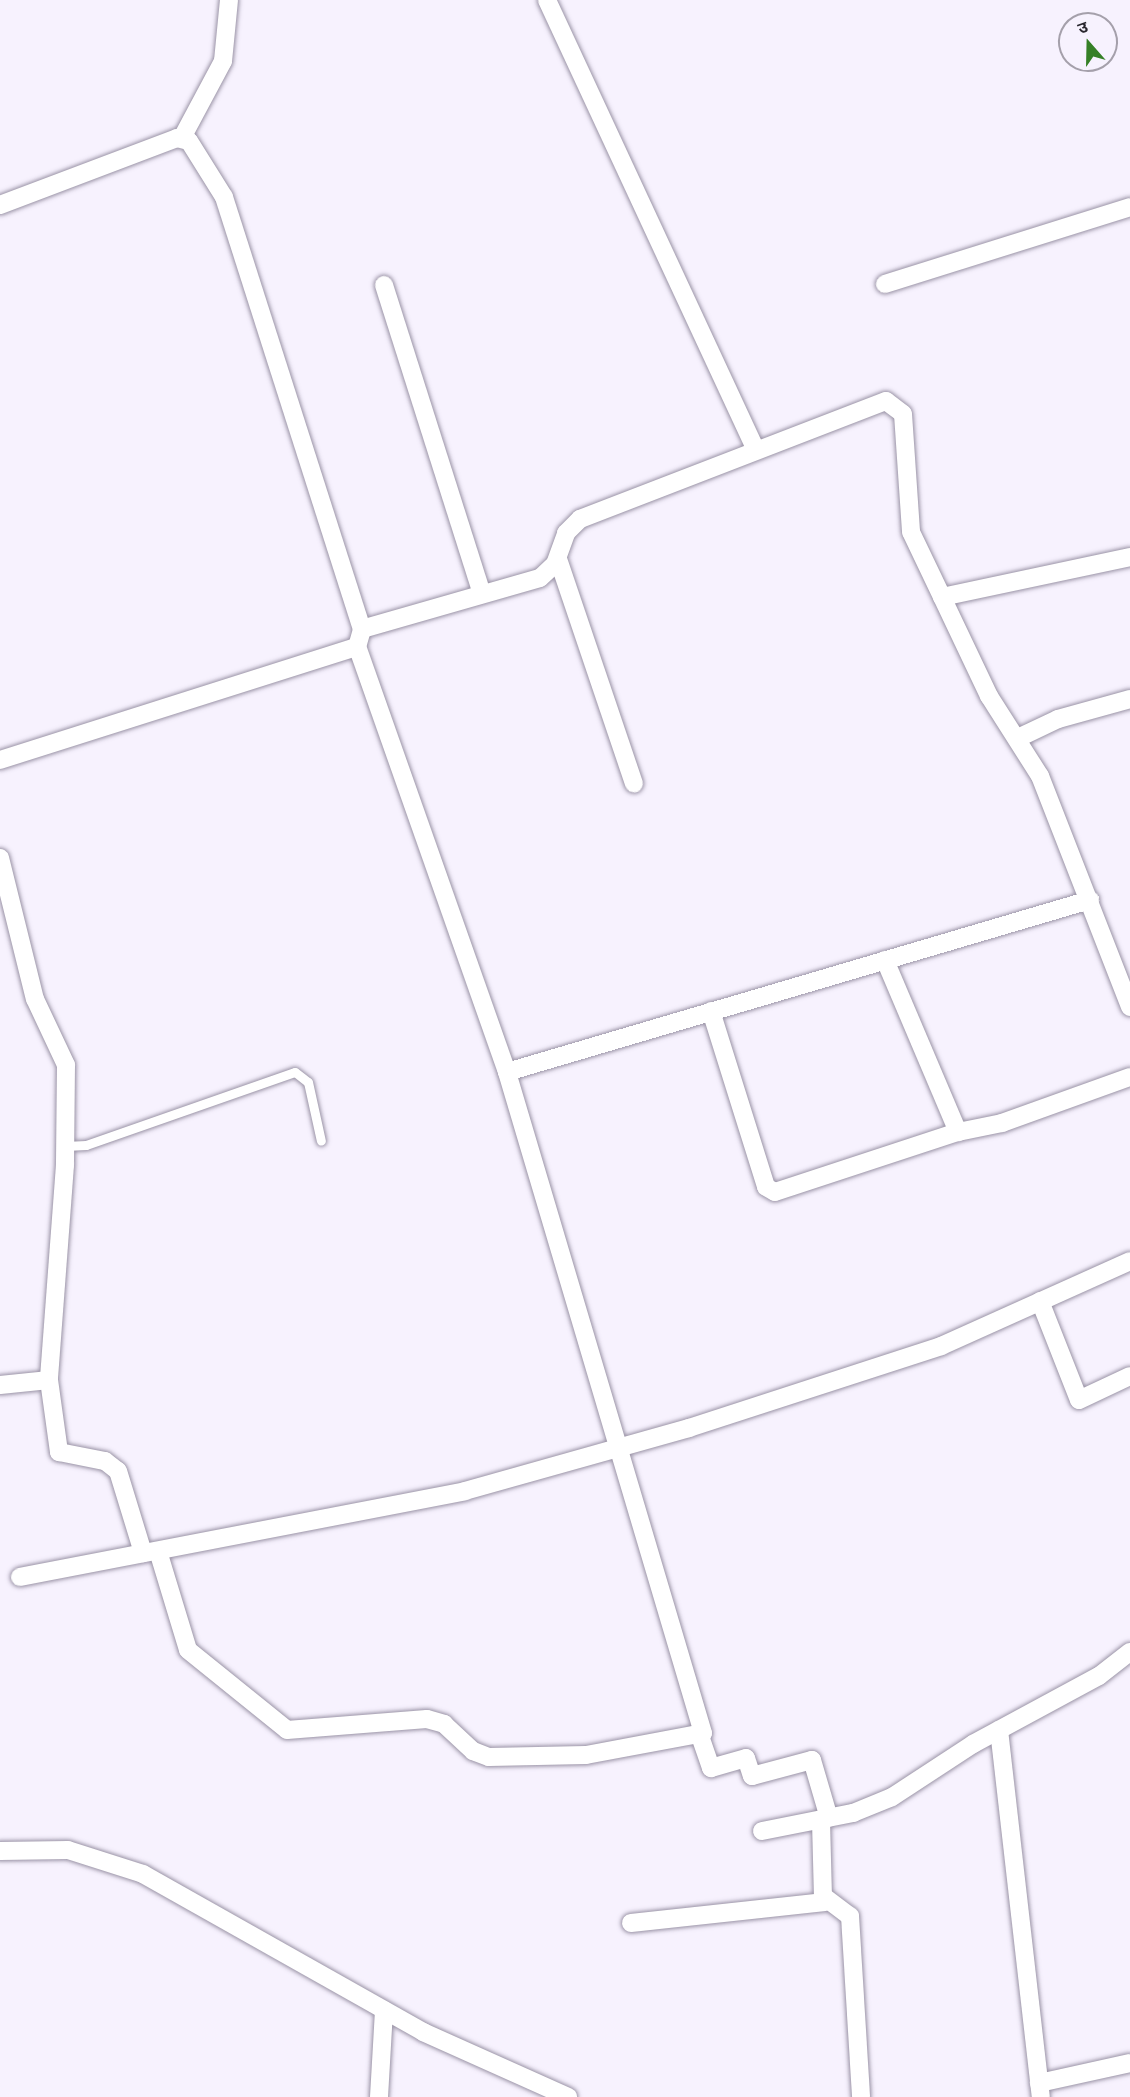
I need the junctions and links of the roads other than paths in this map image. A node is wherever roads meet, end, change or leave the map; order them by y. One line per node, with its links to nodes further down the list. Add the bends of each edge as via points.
1 (230, 0): 3 (street, via 223,61)
2 (547, 0): 8 (street)
3 (183, 136): 4 (street); 13 (street, via 224,197)
4 (0, 206)
5 (1130, 207): 6 (street)
6 (885, 284)
7 (384, 285): 11 (street)
8 (755, 447): 10 (street, via 580,519 566,533); 12 (street, via 894,403 905,422 911,532)
9 (1130, 556): 12 (street)
10 (558, 559): 11 (street, via 540,578); 17 (street)
11 (482, 594): 13 (street)
12 (942, 597): 15 (street, via 989,696)
13 (360, 638): 16 (street); 23 (street)
14 (1130, 699): 15 (street, via 1058,719)
15 (1018, 738): 19 (street, via 1040,776)
16 (0, 760)
17 (634, 783)
18 (0, 858): 27 (street, via 34,999 66,1065)
19 (1090, 900): 20 (street); 21 (street)
20 (885, 960): 22 (street); 25 (street)
21 (1130, 1007)
22 (711, 1011): 23 (street); 25 (street, via 770,1191)
23 (507, 1072): 33 (street)
24 (1130, 1077): 25 (street, via 1002,1123)
25 (958, 1132)
26 (321, 1142): 27 (lane, via 308,1082 295,1072 86,1145)
27 (65, 1146): 31 (street)
28 (1130, 1261): 29 (street)
29 (1040, 1301): 30 (street, via 1079,1400); 33 (street, via 940,1346)
30 (1130, 1376)
31 (49, 1380): 32 (street); 34 (street, via 59,1452 105,1461 118,1471)
32 (0, 1385)
33 (620, 1447): 34 (street, via 465,1491); 38 (street, via 704,1728)
34 (150, 1552): 35 (street); 38 (street, via 188,1650 287,1730 427,1719 444,1724 473,1751 489,1757 586,1755)
35 (20, 1577)
36 (1130, 1652): 37 (street, via 1099,1676)
37 (999, 1730): 39 (street, via 892,1797); 46 (street)
38 (700, 1736): 39 (street, via 711,1768 746,1758 752,1776 812,1760)
39 (825, 1820): 40 (street); 42 (street)
40 (762, 1831)
41 (0, 1851): 44 (street, via 68,1850 143,1874)
42 (825, 1902): 43 (street); 49 (street, via 850,1916)
43 (632, 1923)
44 (384, 2010): 47 (street); 48 (street)
45 (1130, 2063): 46 (street)
46 (1040, 2090)
47 (379, 2097)
48 (568, 2097)
49 (861, 2097)

